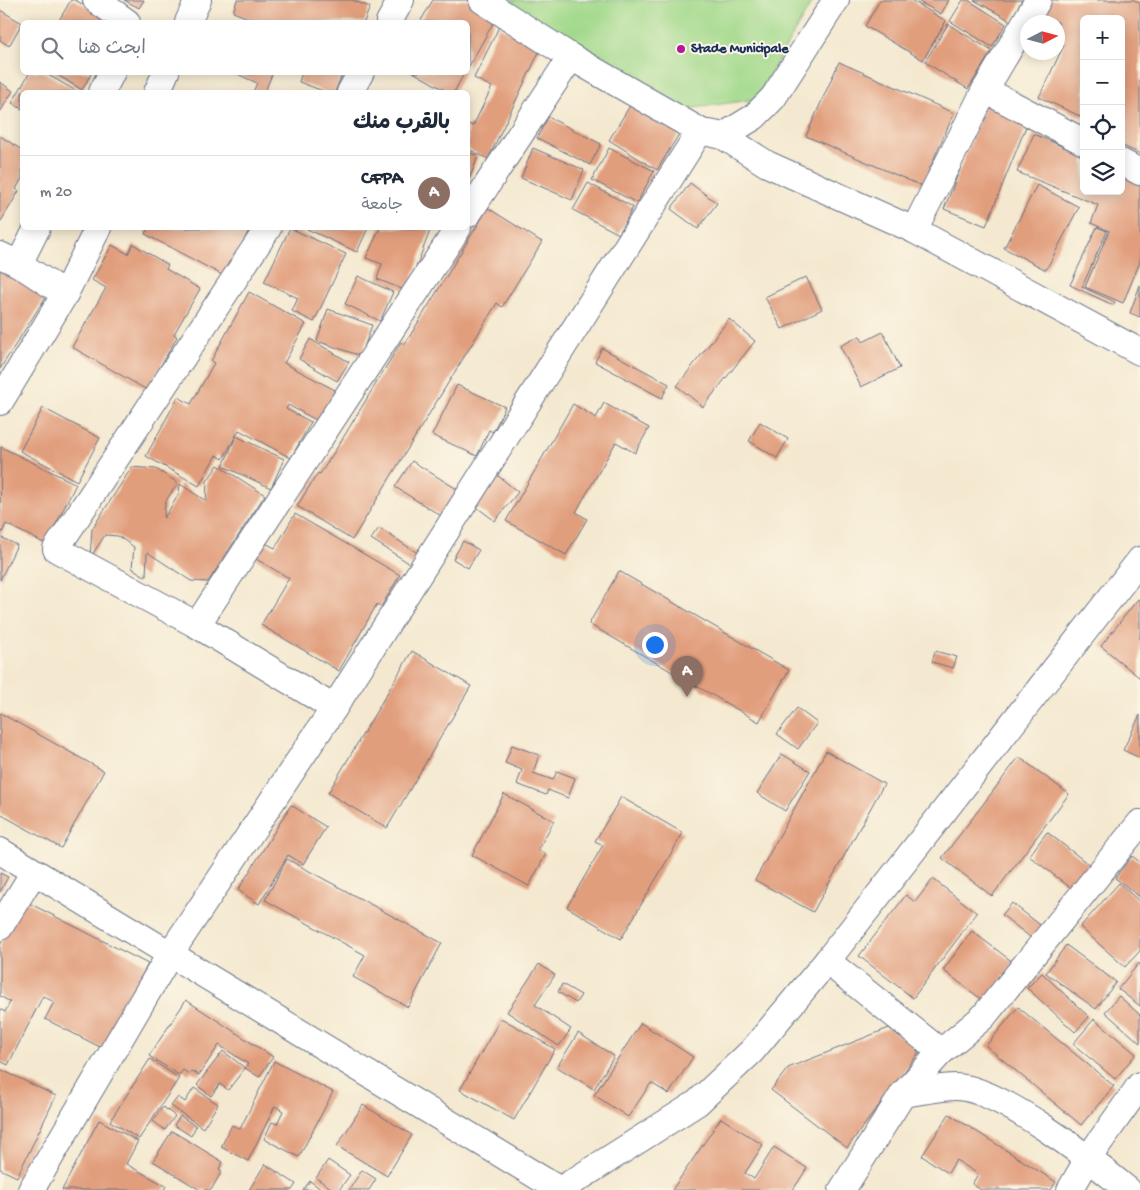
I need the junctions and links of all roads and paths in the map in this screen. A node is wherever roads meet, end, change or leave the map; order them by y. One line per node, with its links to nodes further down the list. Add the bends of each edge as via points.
1 (96, 0): 7 (street)
2 (198, 0): 8 (street)
3 (401, 0): 9 (street)
4 (482, 0): 10 (street)
5 (836, 0): 18 (street, via 773,98 754,117)
6 (1038, 0): 17 (street)
7 (124, 20)
8 (189, 20)
9 (390, 20)
10 (571, 56): 18 (street); 22 (street)
11 (110, 75): 14 (street)
12 (165, 75): 15 (street)
13 (359, 75): 16 (street)
14 (103, 90)
15 (158, 90)
16 (351, 90)
17 (985, 90): 19 (street); 27 (street)
18 (712, 134): 27 (street, via 767,164); 34 (street)
19 (1080, 140)
20 (1125, 164): 21 (street)
21 (1140, 172)
22 (470, 211)
23 (34, 230): 28 (street)
24 (97, 230): 29 (street)
25 (267, 230): 33 (street, via 56,549)
26 (457, 230): 33 (street)
27 (914, 230): 30 (street)
28 (9, 260): 29 (street)
29 (65, 294): 31 (street)
30 (1140, 352)
31 (0, 402)
32 (1140, 560): 40 (street)
33 (197, 626): 34 (street)
34 (334, 708): 39 (street)
35 (1140, 823): 41 (street, via 983,1017)
36 (0, 851): 37 (street)
37 (34, 872): 38 (street); 39 (street)
38 (0, 927)
39 (170, 954): 45 (street); 46 (street)
40 (827, 961): 41 (street); 45 (street, via 752,1051 697,1103)
41 (941, 1052): 43 (street)
42 (1140, 1085): 44 (street)
43 (903, 1094): 44 (street, via 957,1087 989,1094); 47 (street)
44 (1089, 1157): 48 (street); 49 (street)
45 (551, 1188)
46 (32, 1190)
47 (842, 1190)
48 (1070, 1190)
49 (1128, 1190)

